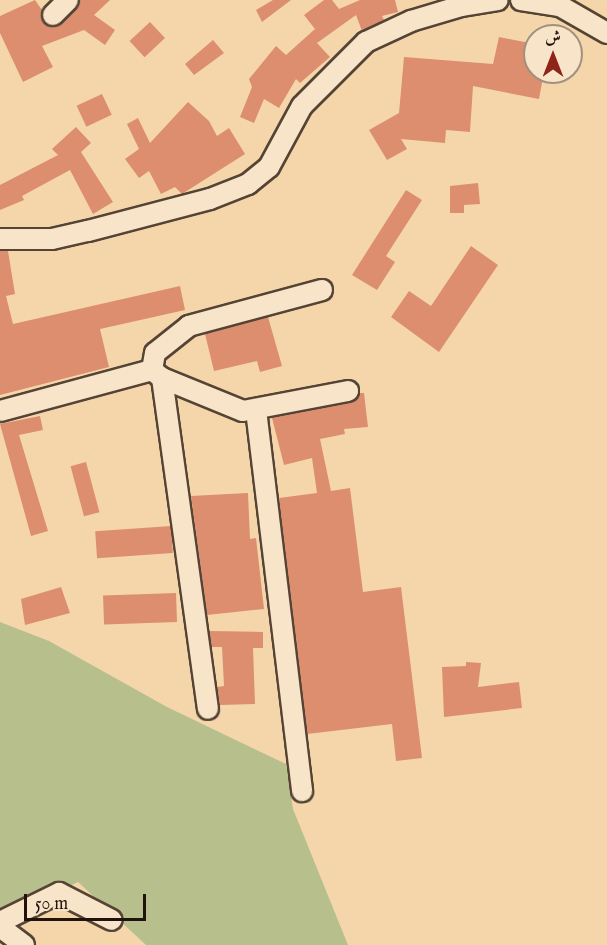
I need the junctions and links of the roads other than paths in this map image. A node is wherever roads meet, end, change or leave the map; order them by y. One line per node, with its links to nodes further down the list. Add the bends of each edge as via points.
1 (68, 0): 4 (street)
2 (498, 0): 6 (street, via 411,21 366,42 302,106 269,167 248,184 210,199 79,233 29,240)
3 (521, 0): 5 (street, via 560,6)
4 (53, 15)
5 (607, 33)
6 (0, 239)
7 (322, 290): 8 (street, via 189,326 155,353)
8 (157, 374): 10 (street, via 217,402 243,411); 11 (street); 12 (street)
9 (348, 391): 10 (street)
10 (256, 410): 13 (street)
11 (0, 411)
12 (208, 709)
13 (302, 791)
14 (112, 920): 15 (street, via 59,893)
15 (0, 922)
16 (0, 927): 17 (street)
17 (24, 945)

